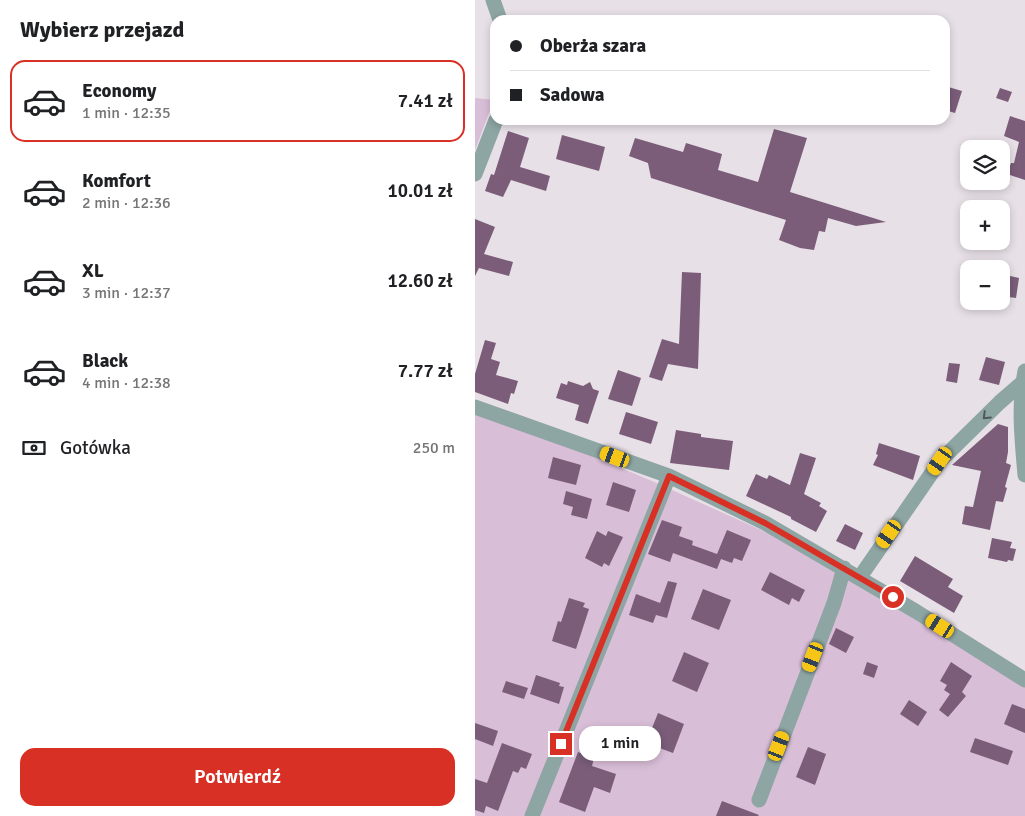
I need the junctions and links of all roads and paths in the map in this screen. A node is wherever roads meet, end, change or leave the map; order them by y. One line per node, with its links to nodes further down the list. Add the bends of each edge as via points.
1 (493, 0): 2 (street)
2 (498, 15)
3 (494, 125): 4 (street)
4 (475, 174)
5 (1024, 377): 7 (street, via 1022,430); 10 (street, one-way to 10, via 940,461)
6 (475, 407): 8 (street)
7 (1025, 475)
8 (669, 476): 9 (street, via 765,523); 13 (street)
9 (844, 568): 10 (street); 12 (street)
10 (859, 577): 11 (street)
11 (1025, 680)
12 (759, 800)
13 (532, 816)

